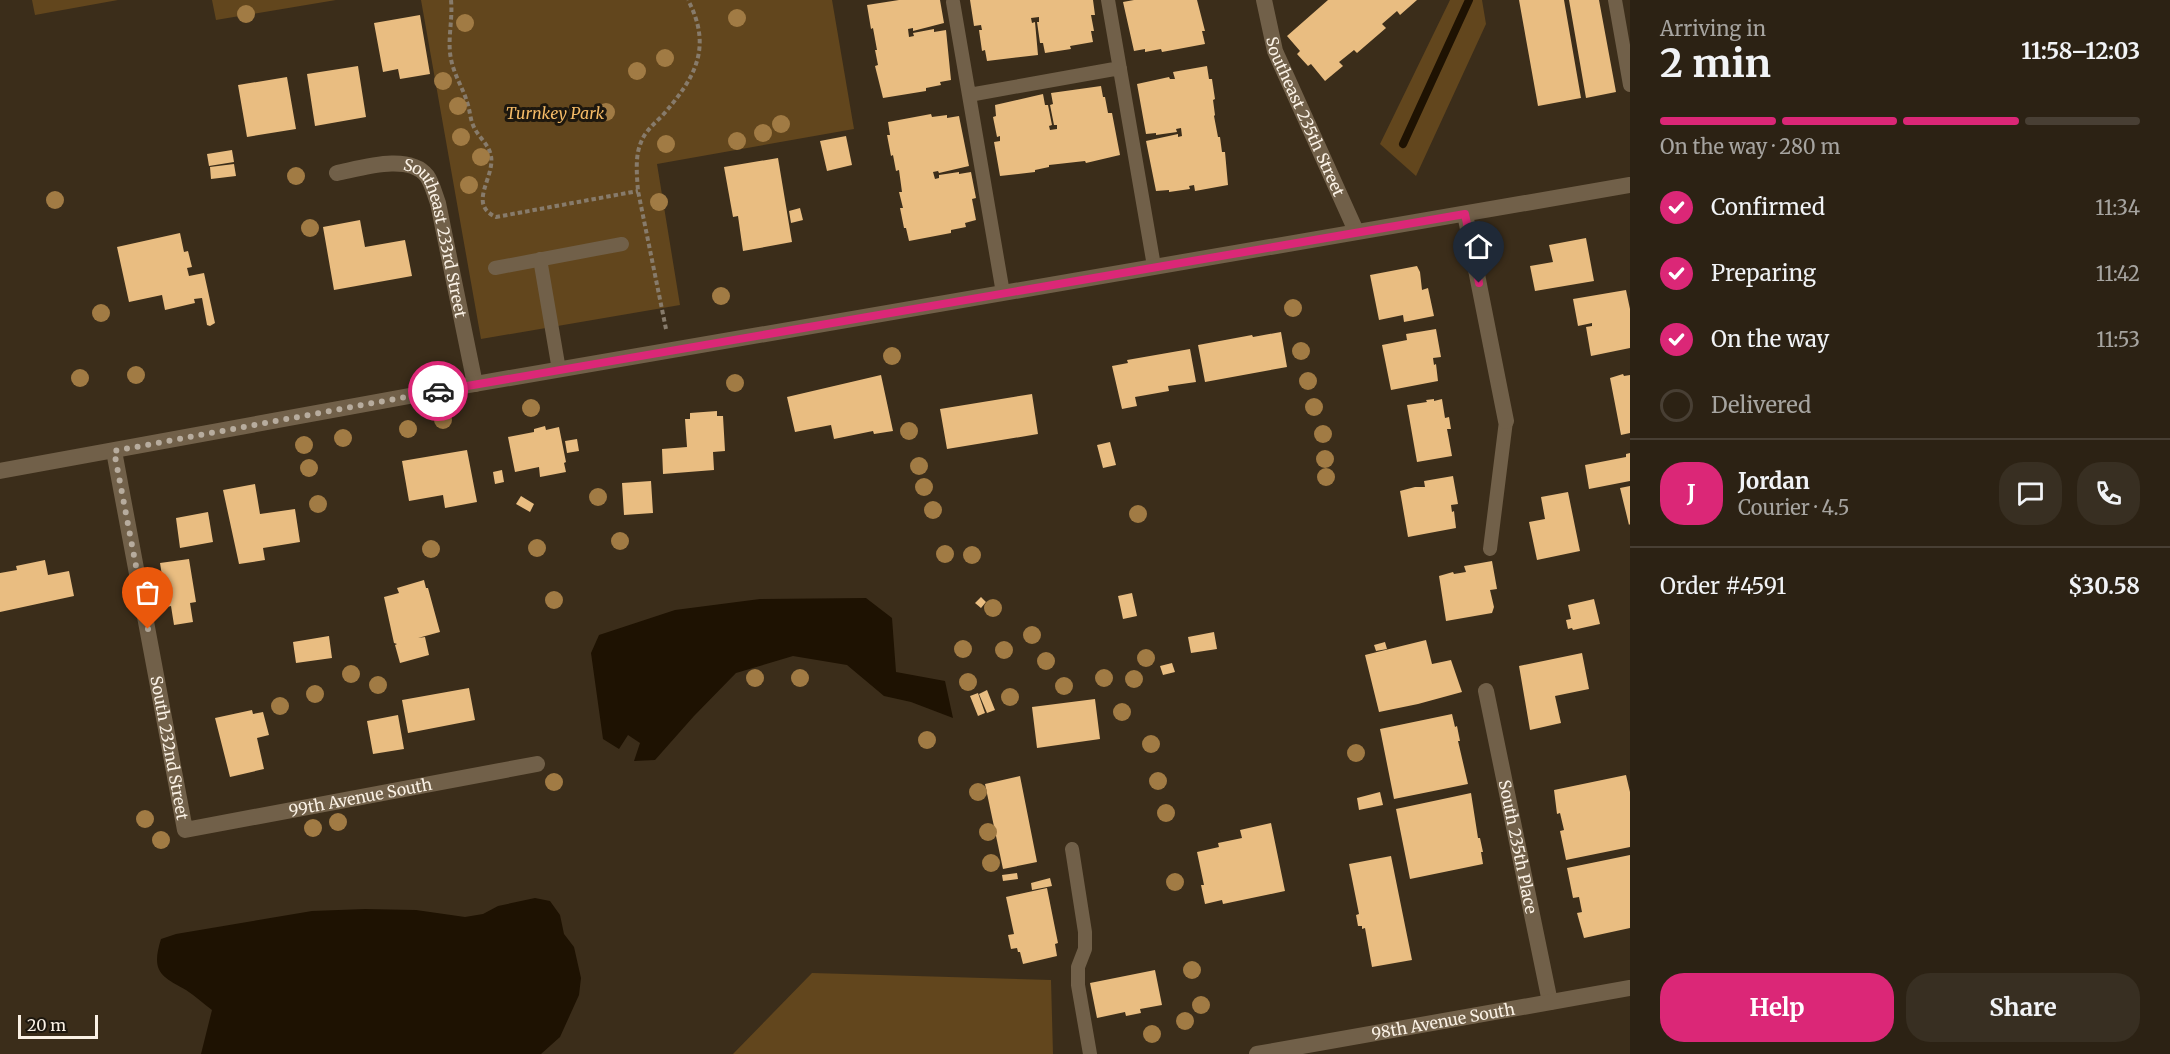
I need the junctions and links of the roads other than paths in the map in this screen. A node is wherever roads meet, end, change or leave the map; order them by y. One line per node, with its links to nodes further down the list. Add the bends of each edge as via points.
1 (1108, 0): 5 (lane)
2 (1615, 0): 6 (lane)
3 (1266, 1): 11 (street, Southeast 235th Street, via 1275,51)
4 (953, 2): 7 (lane)
5 (1120, 68): 7 (lane); 14 (lane)
6 (1630, 85)
7 (969, 95): 16 (lane)
8 (337, 173): 18 (street, Southeast 233rd Street, via 391,163 412,165 427,176 438,203)
9 (1630, 185): 10 (street)
10 (1465, 214): 11 (street); 19 (street)
11 (1356, 231): 14 (street)
12 (622, 244): 13 (lane)
13 (540, 259): 15 (lane); 17 (lane)
14 (1154, 266): 16 (street)
15 (495, 268)
16 (1003, 292): 17 (street)
17 (559, 370): 18 (street)
18 (475, 384): 20 (street)
19 (1506, 421): 22 (lane)
20 (114, 451): 21 (street); 25 (street, South 232nd Street)
21 (0, 471)
22 (1490, 549)
23 (1486, 691): 28 (street, South 235th Place)
24 (537, 764): 25 (street, 99th Avenue South)
25 (185, 830)
26 (1072, 849): 29 (lane, via 1085,932 1078,985)
27 (1630, 988): 28 (street, 98th Avenue South)
28 (1550, 1002): 30 (street, 98th Avenue South)
29 (1090, 1054)
30 (1257, 1054)

